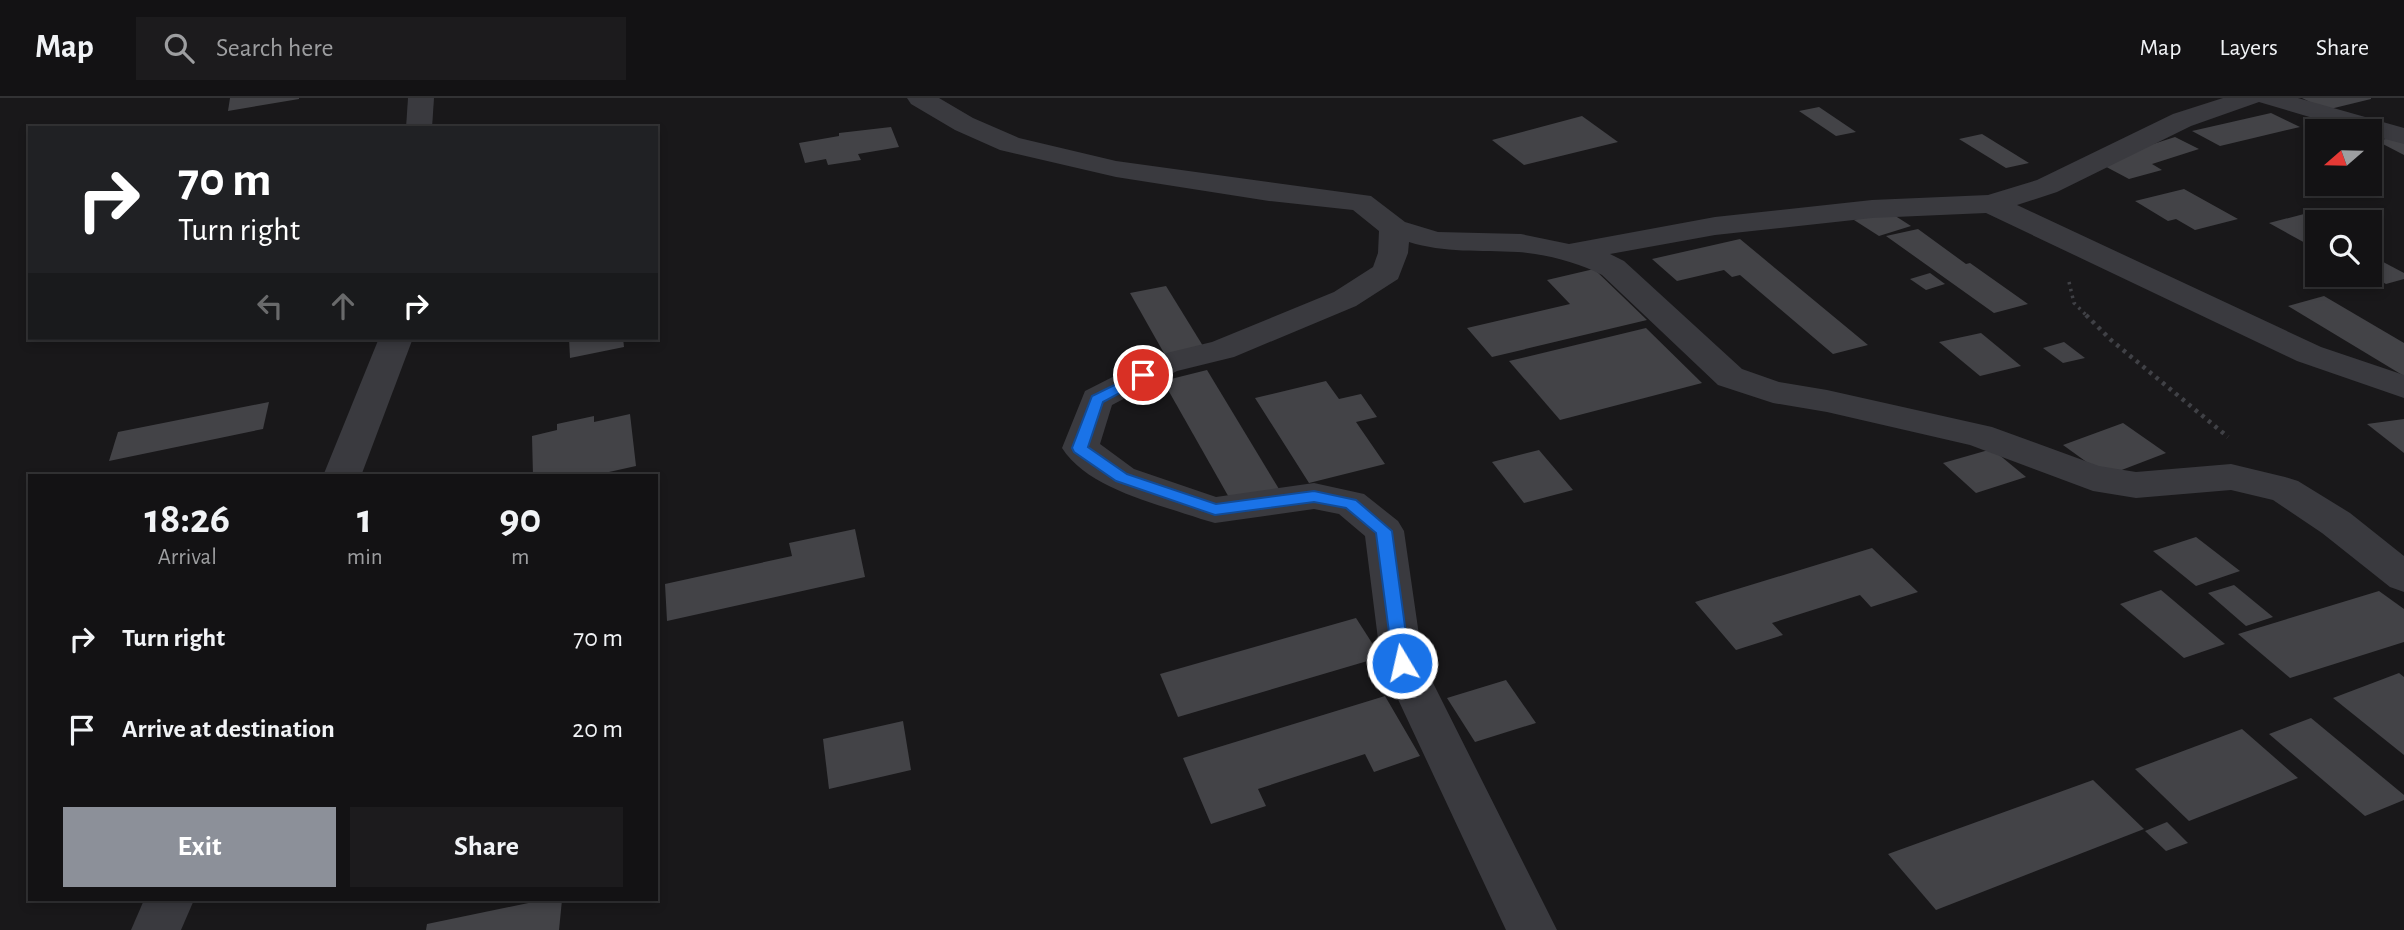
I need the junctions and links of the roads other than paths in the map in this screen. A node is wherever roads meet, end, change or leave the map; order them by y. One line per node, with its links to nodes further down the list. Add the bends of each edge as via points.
1 (421, 98): 5 (street)
2 (920, 98): 8 (street, via 964,124 1023,147 1129,171 1361,202)
3 (2249, 98): 7 (street, via 2182,120 2047,186)
4 (2269, 98): 6 (street)
5 (419, 126)
6 (2404, 136)
7 (1991, 204): 9 (street, via 1872,209 1716,226); 11 (street, via 2309,354)
8 (1394, 228): 9 (street, via 1436,241 1521,243); 16 (street, via 1387,272 1345,299 1222,351 1166,363 1097,400 1080,448 1121,478 1215,510 1314,496 1351,503 1384,531 1402,663)
9 (1567, 253): 13 (street, via 1613,268 1730,377 1773,392 1979,435 2093,478 2136,485 2231,477 2285,490)
10 (395, 340): 12 (street)
11 (2404, 387)
12 (343, 474)
13 (2404, 577)
14 (169, 901): 15 (street)
15 (156, 930)
16 (1532, 930)

